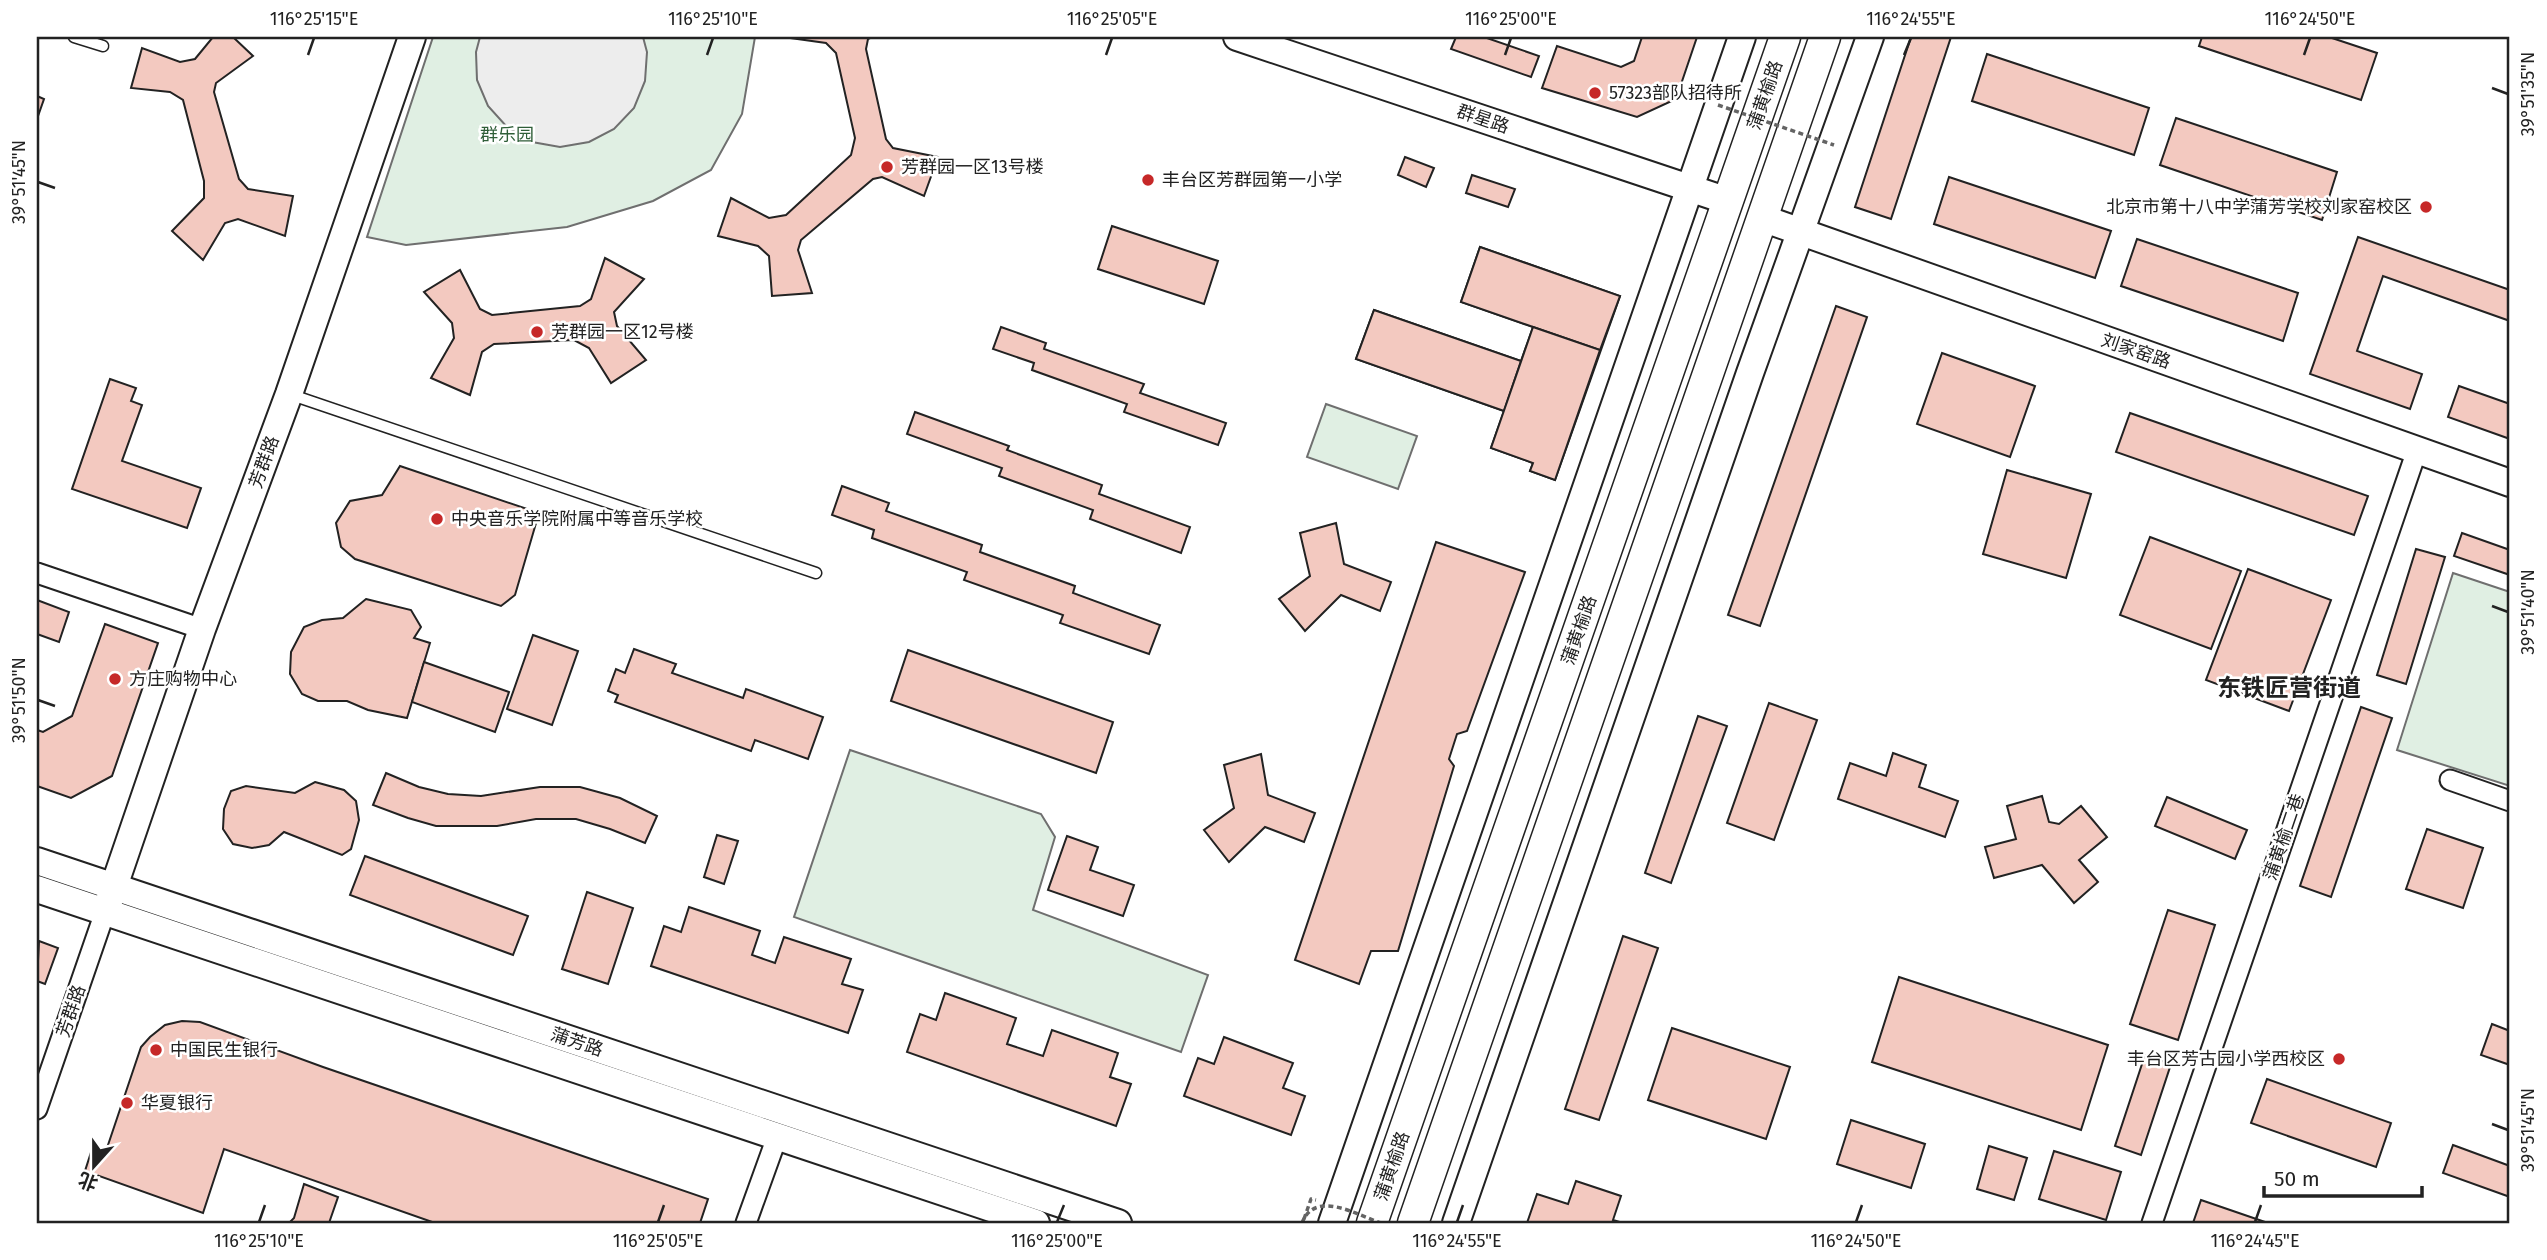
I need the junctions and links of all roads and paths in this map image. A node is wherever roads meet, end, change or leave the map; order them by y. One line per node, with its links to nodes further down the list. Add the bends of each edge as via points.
1 (74, 37): 8 (lane)
2 (412, 37): 15 (street, 芳群路)
3 (1237, 37): 11 (street, 群星路)
4 (1742, 37): 11 (street)
5 (1785, 37): 12 (main road, 蒲黄榆路)
6 (1825, 37): 13 (main road)
7 (1870, 37): 14 (street)
8 (103, 46)
9 (1718, 105): 10 (path, bridge)
10 (1834, 145)
11 (1689, 188): 12 (street, 群星路); 33 (street)
12 (1728, 201): 34 (main road, 蒲黄榆路)
13 (1762, 218): 14 (street, 刘家窑路); 36 (main road)
14 (1802, 232): 16 (street, 刘家窑路); 37 (street)
15 (289, 394): 19 (lane); 20 (street, 芳群路)
16 (2417, 450): 17 (street, 刘家窑路); 38 (street, 蒲黄榆二巷)
17 (2510, 483)
18 (37, 573): 20 (street)
19 (816, 573)
20 (202, 629): 24 (street, 芳群路)
21 (2449, 780): 22 (street)
22 (2510, 801)
23 (37, 861): 24 (street, 蒲芳路)
24 (114, 887): 26 (street, 芳群路); 31 (street, 蒲芳路)
25 (37, 889): 26 (street, 蒲芳路)
26 (105, 912): 27 (street, 芳群路); 28 (street, 蒲芳路)
27 (37, 1109)
28 (777, 1137): 29 (street); 30 (street, 蒲芳路)
29 (746, 1223)
30 (1036, 1223)
31 (1118, 1223)
32 (1302, 1223): 35 (path, bridge, via 1310,1210 1325,1205)
33 (1332, 1223)
34 (1372, 1223)
35 (1381, 1223)
36 (1413, 1223)
37 (1456, 1223)
38 (2152, 1223)

